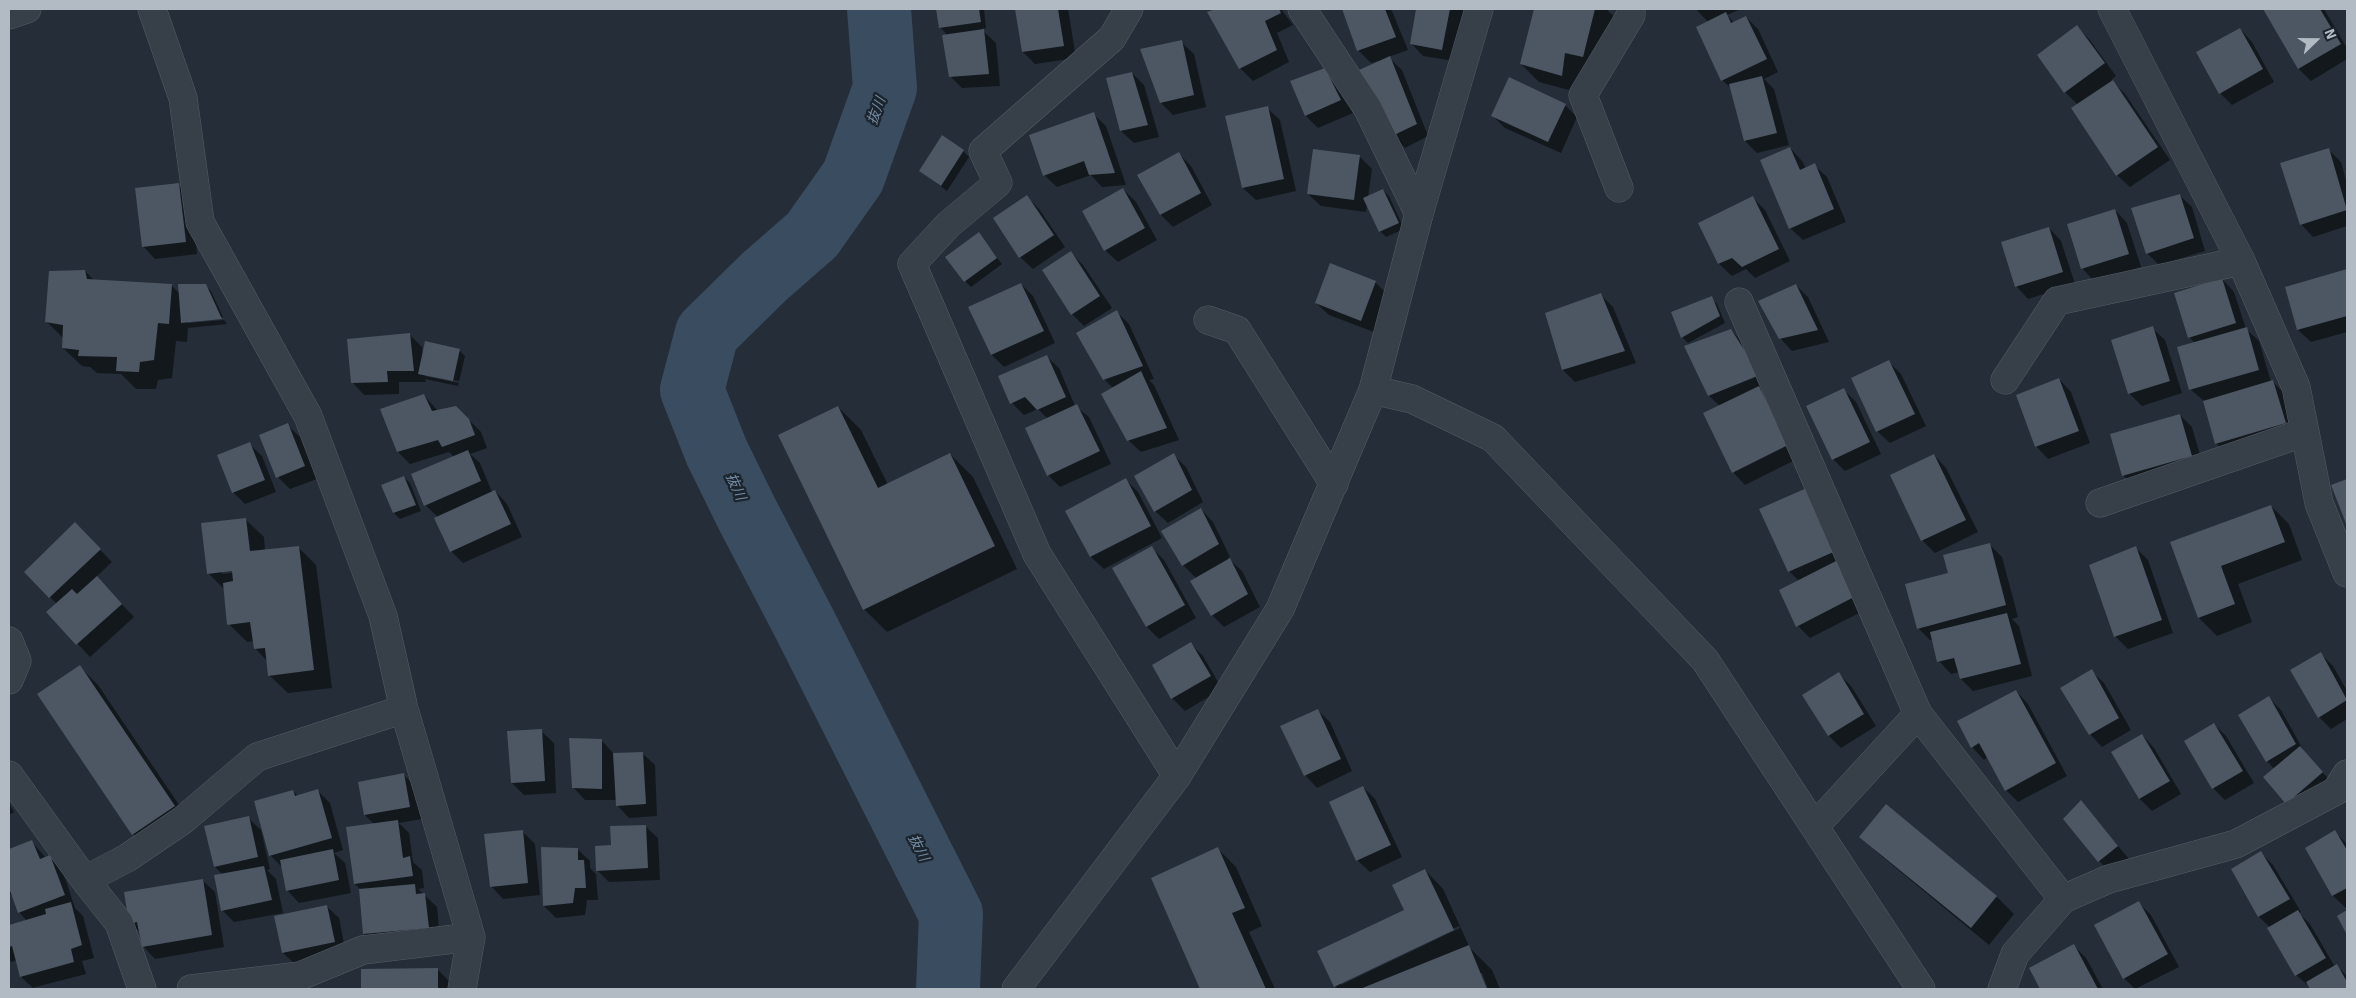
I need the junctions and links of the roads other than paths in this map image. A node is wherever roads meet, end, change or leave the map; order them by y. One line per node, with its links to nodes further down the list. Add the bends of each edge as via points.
1 (27, 9): 8 (street)
2 (152, 9): 22 (street, via 183,98 200,222 308,416 383,616)
3 (1129, 9): 26 (street, via 1112,38 983,151 998,183 948,225 912,264 1037,554)
4 (1302, 9): 10 (street, via 1368,108)
5 (1479, 9): 10 (street)
6 (1630, 9): 9 (street, via 1630,15 1583,94)
7 (2112, 9): 11 (street)
8 (9, 15)
9 (1619, 188)
10 (1419, 214): 15 (street)
11 (2241, 261): 14 (street, via 2057,301); 16 (street, via 2296,387)
12 (1739, 302): 23 (street)
13 (1208, 320): 17 (street, via 1238,330)
14 (2005, 380)
15 (1373, 390): 17 (street); 27 (street, via 1412,399 1494,438 1705,660)
16 (2305, 432): 18 (street); 19 (street, via 2319,503)
17 (1334, 484): 26 (street, via 1280,609)
18 (2100, 503)
19 (2347, 573)
20 (9, 642): 21 (street, via 18,661)
21 (9, 680)
22 (404, 709): 28 (street, via 257,757 183,820 127,858); 30 (street)
23 (1918, 714): 27 (street); 29 (street)
24 (2347, 774): 29 (street, via 2336,791 2236,844 2110,879)
25 (9, 775): 28 (street)
26 (1177, 776): 34 (street)
27 (1816, 826): 35 (street)
28 (85, 880): 31 (street, via 119,923)
29 (2063, 899): 36 (street, via 2015,954)
30 (471, 937): 32 (street, via 363,950 300,976); 33 (street)
31 (142, 989)
32 (191, 989)
33 (462, 989)
34 (1016, 989)
35 (1922, 989)
36 (2002, 989)

